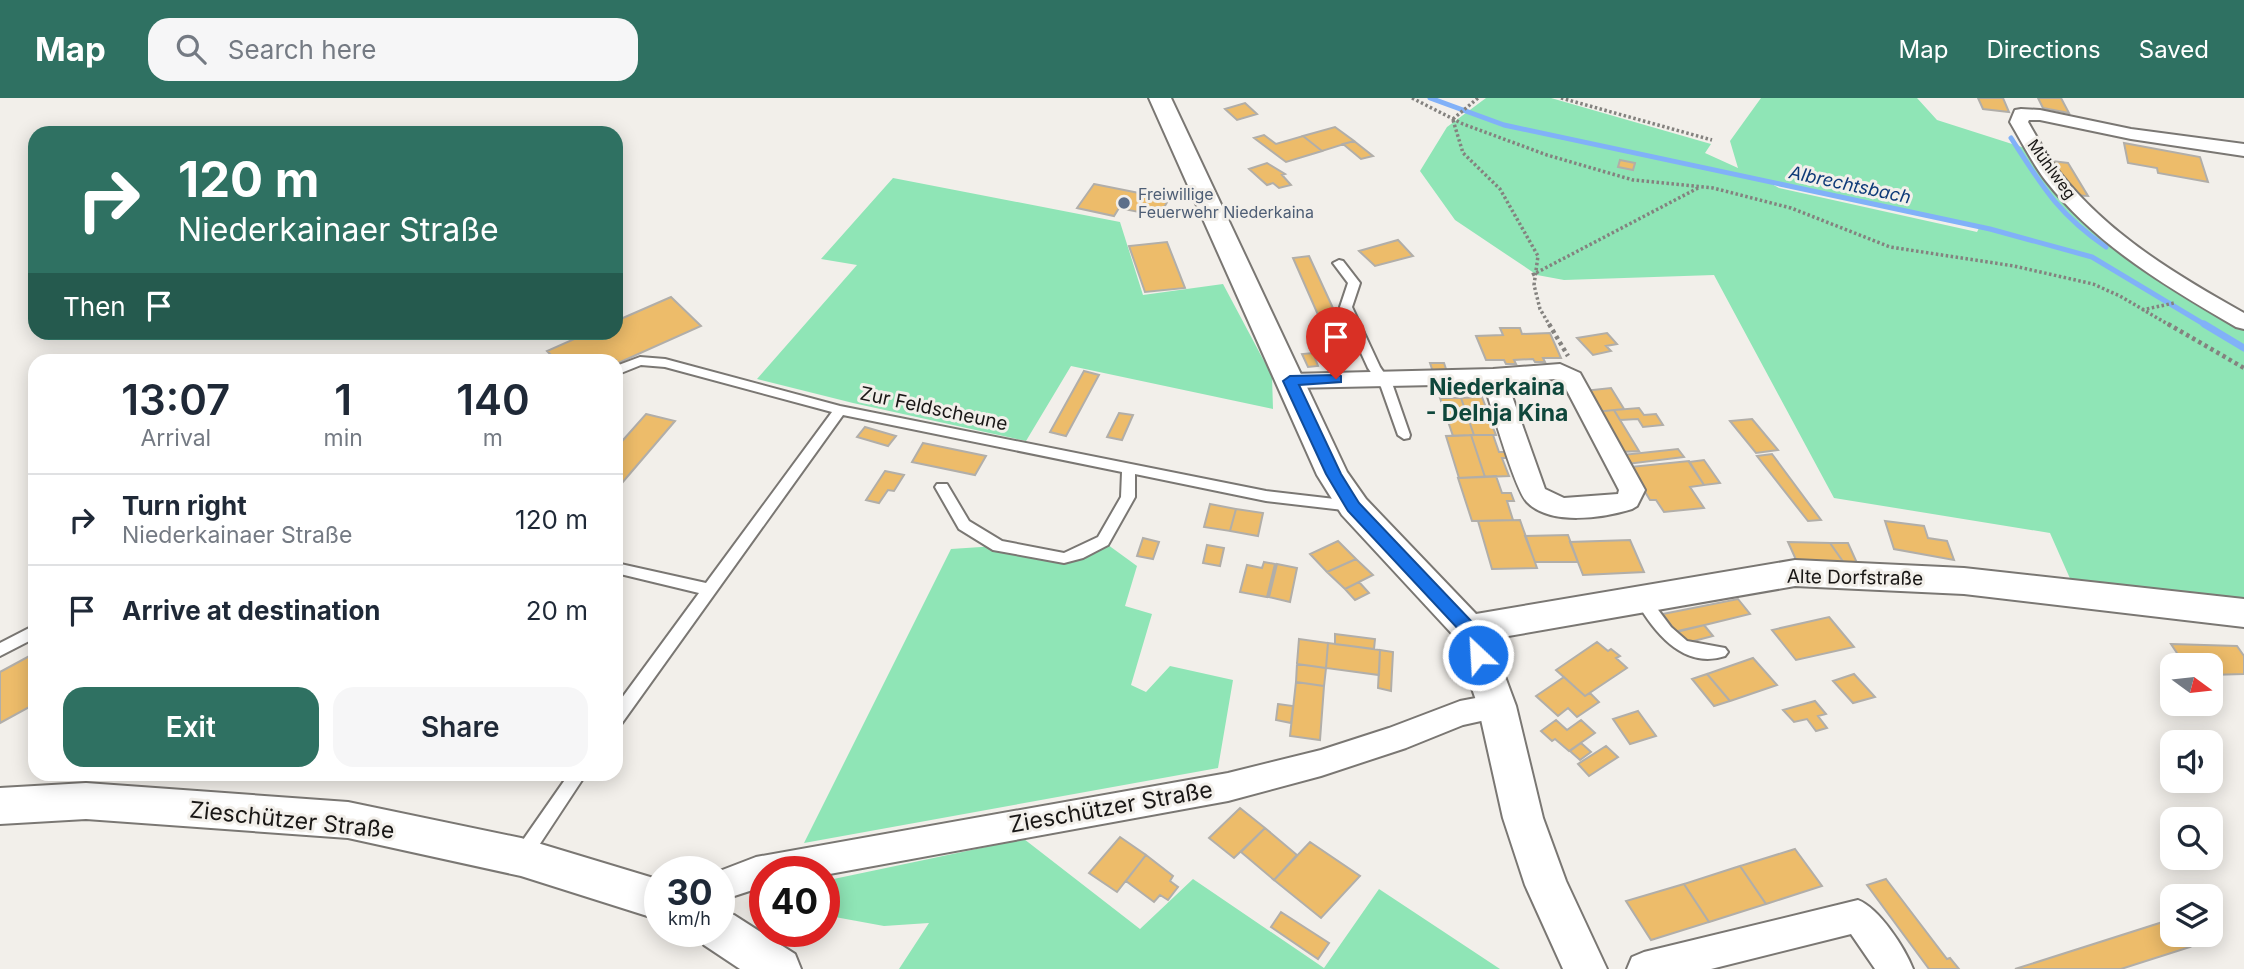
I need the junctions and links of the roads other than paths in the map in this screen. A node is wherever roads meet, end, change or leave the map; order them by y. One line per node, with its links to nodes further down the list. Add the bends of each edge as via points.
1 (1160, 98): 8 (street)
2 (2244, 150): 4 (street, Mühlweg, via 2040,115 2021,114 2019,122 2053,176 2120,243)
3 (1339, 264): 7 (lane, via 1354,283 1346,307)
4 (2244, 323)
5 (623, 368): 9 (lane, via 640,361 665,363)
6 (1493, 376): 6 (street, via 1560,371 1572,378 1632,490 1628,500 1555,507 1543,504 1534,494); 7 (street)
7 (1381, 377): 8 (street); 10 (lane)
8 (1290, 381): 13 (street)
9 (840, 410): 11 (lane, Zur Feldscheune); 15 (lane, Zur Feldscheune)
10 (1404, 435)
11 (1129, 469): 12 (lane, via 1128,497 1103,541 1064,558 998,546 964,525); 13 (lane, Zur Feldscheune, via 1266,496)
12 (942, 487)
13 (1354, 507): 18 (street)
14 (623, 570): 15 (lane)
15 (711, 590): 22 (lane, Zur Feldscheune)
16 (1642, 599): 17 (street, Alte Dorfstraße, via 1795,573 1848,573); 18 (street, Alte Dorfstraße); 21 (lane, via 1683,649)
17 (2244, 613)
18 (1469, 629): 23 (street)
19 (28, 635): 20 (lane)
20 (0, 650)
21 (1720, 652)
22 (623, 705)
23 (1497, 706): 27 (street, Zieschützer Straße, via 1460,713 1321,763 1228,786 756,872); 32 (street, via 1527,829 1546,885)
24 (573, 781): 26 (lane)
25 (0, 806): 26 (street, Zieschützer Straße, via 86,801 348,820)
26 (521, 858): 28 (street, Zieschützer Straße)
27 (735, 880)
28 (644, 895)
29 (735, 940): 31 (street)
30 (1647, 968): 33 (street, via 1858,916)
31 (779, 969)
32 (1585, 969)
33 (1896, 969)

